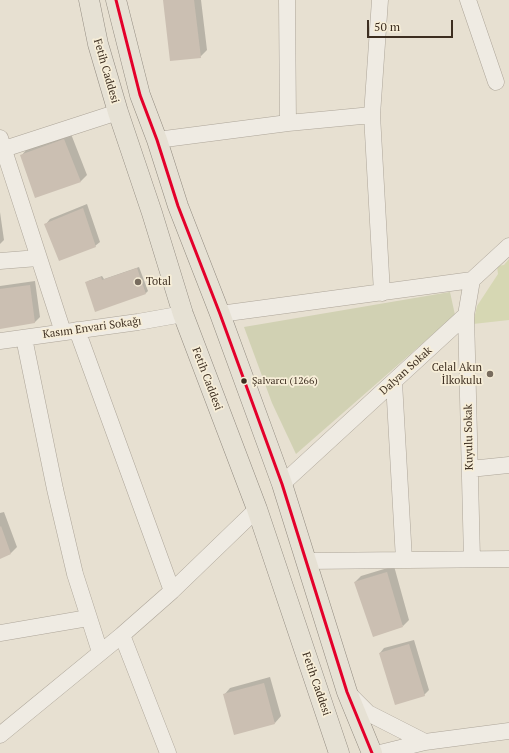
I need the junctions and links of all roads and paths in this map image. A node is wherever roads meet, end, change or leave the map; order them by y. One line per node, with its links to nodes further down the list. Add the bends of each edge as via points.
1 (89, 0): 7 (main road, Fetih Caddesi, via 98,44)
2 (116, 0): 10 (main road, via 140,95)
3 (287, 0): 9 (street)
4 (380, 0): 8 (street)
5 (468, 0): 6 (street)
6 (496, 82)
7 (118, 112): 11 (street); 13 (main road, Fetih Caddesi)
8 (372, 115): 9 (street); 18 (street)
9 (288, 123): 10 (street)
10 (157, 140): 12 (main road)
11 (2, 144): 15 (street)
12 (178, 206): 13 (main road); 20 (main road)
13 (152, 213): 19 (main road, Fetih Caddesi)
14 (509, 246): 17 (street)
15 (38, 258): 16 (street); 22 (street)
16 (0, 261)
17 (472, 280): 18 (street); 21 (street)
18 (382, 293): 20 (street)
19 (183, 314): 22 (street, Kasım Envari Sokağı); 29 (main road, Fetih Caddesi)
20 (220, 314): 28 (main road)
21 (466, 316): 25 (street, Dalyan Sokak); 27 (street, Kuyulu Sokak)
22 (70, 331): 23 (street, Kasım Envari Sokağı); 34 (street)
23 (24, 338): 24 (street, Kasım Envari Sokağı); 35 (street, via 74,574)
24 (0, 341)
25 (394, 382): 28 (street, Dalyan Sokak); 32 (street)
26 (509, 466): 27 (street)
27 (470, 469): 30 (street, Kuyulu Sokak)
28 (282, 484): 33 (main road)
29 (257, 509): 34 (street); 44 (main road, Fetih Caddesi)
30 (472, 559): 31 (street); 32 (street)
31 (509, 559)
32 (404, 560): 33 (street)
33 (306, 561): 39 (main road)
34 (172, 591): 37 (street)
35 (88, 618): 36 (street); 38 (street)
36 (0, 632)
37 (122, 635): 38 (street); 43 (street)
38 (100, 652): 41 (street)
39 (347, 692): 42 (street, via 368,713); 45 (main road)
40 (509, 731): 42 (street)
41 (0, 735)
42 (425, 742): 46 (street); 47 (street)
43 (168, 753)
44 (339, 753)
45 (372, 753)
46 (380, 753)
47 (405, 753)

